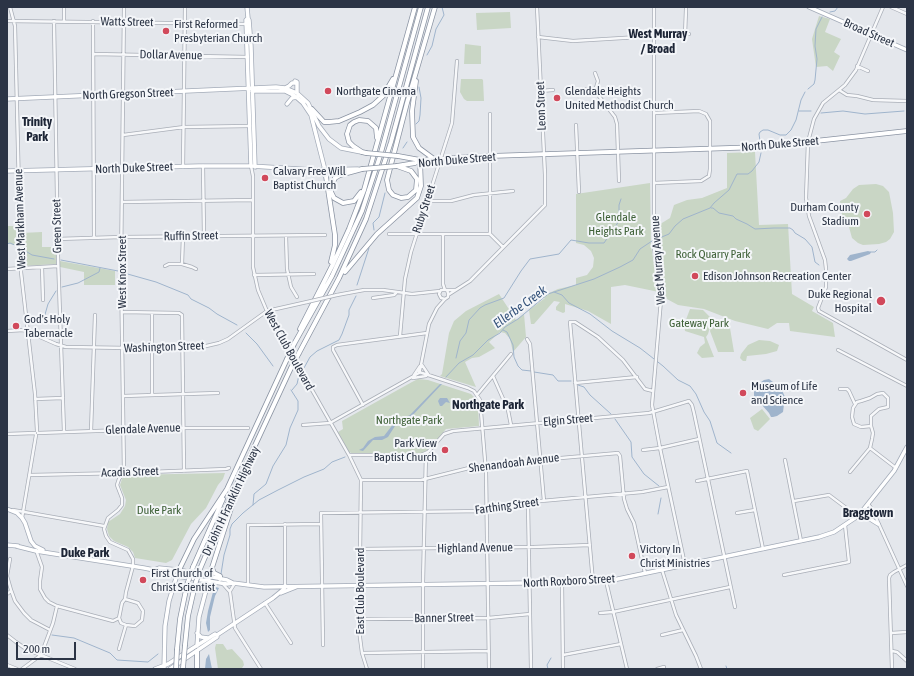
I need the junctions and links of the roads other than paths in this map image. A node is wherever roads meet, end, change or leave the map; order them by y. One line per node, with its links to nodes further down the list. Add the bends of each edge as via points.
1 (10, 7): 19 (street, West Markham Avenue)
2 (64, 7): 21 (street)
3 (124, 7): 23 (street, West Knox Street)
4 (185, 7): 24 (street)
5 (247, 7): 17 (main road, West Club Boulevard)
6 (415, 7): 38 (highway)
7 (421, 7): 145 (highway, via 380,156 362,211 332,276)
8 (428, 7): 124 (highway, via 378,186)
9 (435, 7): 36 (highway)
10 (537, 7): 29 (street, Leon Street)
11 (654, 7): 28 (street, West Murray Avenue)
12 (809, 7): 27 (main road, Broad Street)
13 (883, 7): 27 (street)
14 (891, 7): 16 (street)
15 (686, 8): 28 (street, via 687,34)
16 (907, 14)
17 (248, 18): 25 (main road, West Club Boulevard); 26 (main road, West Club Boulevard)
18 (7, 21): 19 (street, Watts Street)
19 (14, 21): 20 (street, Watts Street); 54 (street, West Markham Avenue)
20 (54, 21): 21 (street, Watts Street); 52 (street, Green Street)
21 (64, 21): 22 (street, Watts Street)
22 (93, 21): 23 (street, Watts Street); 31 (street)
23 (124, 22): 24 (street, Watts Street); 32 (street, West Knox Street)
24 (185, 23): 25 (street, Watts Street); 33 (street)
25 (246, 24): 26 (main road); 34 (main road, West Club Boulevard)
26 (250, 32): 42 (main road, West Club Boulevard)
27 (871, 34): 30 (main road, Broad Street); 37 (street)
28 (654, 36): 29 (street, via 573,41); 58 (street, West Murray Avenue)
29 (538, 37): 46 (street, Leon Street)
30 (907, 50)
31 (94, 54): 32 (street, Dollar Avenue); 50 (street)
32 (123, 55): 33 (street, Dollar Avenue); 49 (street, West Knox Street)
33 (184, 56): 34 (street, Dollar Avenue); 48 (street)
34 (248, 57): 42 (main road, West Club Boulevard)
35 (457, 60): 75 (street, Ruby Street, via 452,123)
36 (420, 61): 74 (highway, via 413,98 413,137 419,148); 78 (highway, via 387,180 389,190 394,195 408,197 416,190 417,179 411,171)
37 (858, 66): 39 (street); 45 (street, via 850,79)
38 (397, 69): 57 (highway, via 383,96 360,112 339,121 326,122 320,120); 66 (highway)
39 (868, 71)
40 (595, 73): 47 (street, via 598,86)
41 (285, 88): 42 (main road, North Gregson Street); 51 (main road, North Gregson Street); 51 (main road, via 297,82)
42 (252, 90): 48 (main road, North Gregson Street); 51 (main road, North Gregson Street, via 282,91); 61 (main road, West Club Boulevard)
43 (553, 90): 46 (street)
44 (577, 90): 47 (street)
45 (838, 90): 55 (street, via 847,95 873,100); 65 (street, via 817,112)
46 (540, 91): 72 (street, Leon Street)
47 (595, 91): 70 (street, via 616,119)
48 (184, 92): 49 (main road, North Gregson Street); 62 (street)
49 (123, 94): 50 (main road, North Gregson Street); 64 (street, West Knox Street)
50 (93, 95): 52 (main road, North Gregson Street); 84 (street)
51 (297, 95): 56 (main road); 57 (main road, North Gregson Street); 86 (main road, North Gregson Street, via 311,116)
52 (54, 97): 54 (main road, North Gregson Street); 83 (street, Green Street)
53 (7, 98): 54 (main road, North Gregson Street)
54 (16, 98): 88 (street, West Markham Avenue)
55 (907, 101)
56 (287, 104)
57 (312, 109): 69 (main road, North Gregson Street, via 321,130 334,143 344,149)
58 (654, 113): 67 (street, via 705,113 710,121); 68 (street, West Murray Avenue)
59 (490, 114): 73 (street)
60 (576, 125): 71 (street)
61 (252, 126): 62 (street); 80 (main road, West Club Boulevard)
62 (184, 127): 64 (street); 79 (street)
63 (907, 131): 65 (highway, North Duke Street)
64 (123, 135): 81 (street, West Knox Street)
65 (808, 142): 67 (highway, North Duke Street, via 760,147); 154 (street, via 807,206 827,273 826,287 818,309)
66 (376, 145): 69 (highway, via 377,134 374,125 362,119 354,122 348,129 348,139); 90 (highway)
67 (710, 148): 68 (highway, North Duke Street); 92 (street, via 710,172 705,179 697,182)
68 (654, 150): 70 (highway, North Duke Street); 92 (street, West Murray Avenue)
69 (364, 152): 76 (highway, North Gregson Street, bridge)
70 (617, 152): 71 (highway, North Duke Street); 91 (street)
71 (577, 153): 72 (highway, North Duke Street); 94 (street)
72 (543, 154): 73 (highway, North Duke Street); 112 (street, Leon Street, via 545,205)
73 (490, 156): 75 (highway, North Duke Street); 95 (street)
74 (434, 159): 75 (highway, North Duke Street); 76 (highway, North Duke Street)
75 (441, 159): 98 (street, Ruby Street)
76 (420, 160): 78 (highway, North Duke Street); 124 (highway, via 421,186 417,198 369,241)
77 (203, 166): 79 (main road, North Duke Street); 80 (main road, North Duke Street); 97 (street)
78 (397, 166): 82 (highway, North Duke Street, bridge)
79 (183, 167): 81 (main road, North Duke Street)
80 (253, 167): 85 (main road, North Duke Street); 96 (street, West Club Boulevard)
81 (122, 169): 84 (main road, North Duke Street); 99 (street, West Knox Street)
82 (360, 169): 86 (main road, North Duke Street); 90 (highway, via 333,180 331,192 336,200 343,203 354,201)
83 (56, 170): 84 (main road, North Duke Street); 88 (main road, North Duke Street); 111 (street, Green Street)
84 (94, 170): 110 (street)
85 (315, 170): 86 (main road, North Duke Street); 89 (highway)
86 (325, 170): 89 (highway)
87 (7, 171): 88 (main road, North Duke Street)
88 (18, 171): 117 (street, West Markham Avenue)
89 (326, 176): 123 (highway, via 336,239)
90 (367, 177): 123 (highway, via 349,228)
91 (619, 181)
92 (654, 183): 164 (street, West Murray Avenue, via 654,247 661,300)
93 (513, 191): 95 (street)
94 (579, 192)
95 (489, 194): 98 (street, via 451,201); 103 (street)
96 (253, 200): 97 (street); 108 (street, West Club Boulevard)
97 (204, 201): 99 (street); 107 (street)
98 (427, 201): 101 (street, Ruby Street)
99 (122, 202): 109 (street, West Knox Street)
100 (390, 234): 101 (street)
101 (416, 234): 102 (street); 129 (street, Ruby Street, via 407,268)
102 (443, 234): 103 (street); 125 (street)
103 (490, 234): 112 (street)
104 (286, 235): 105 (street, Ruffin Street); 108 (street, Ruffin Street); 120 (street)
105 (325, 235)
106 (182, 236): 107 (street, Ruffin Street); 109 (street, Ruffin Street); 113 (street)
107 (204, 236): 108 (street, Ruffin Street)
108 (253, 236): 122 (street, West Club Boulevard)
109 (122, 237): 110 (street, Ruffin Street); 138 (street, West Knox Street)
110 (94, 238): 111 (street, Ruffin Street)
111 (57, 239): 114 (street, Green Street)
112 (503, 247): 126 (street, via 470,281)
113 (182, 264): 115 (street); 119 (street)
114 (58, 266): 116 (street); 147 (street, Green Street)
115 (165, 266)
116 (42, 267): 117 (street); 135 (street)
117 (21, 268): 118 (street); 142 (street, West Markham Avenue)
118 (7, 269)
119 (196, 269)
120 (288, 274): 121 (street); 122 (street); 131 (street)
121 (314, 274)
122 (254, 275): 137 (street, West Club Boulevard, via 259,295)
123 (327, 275): 145 (highway, via 302,323)
124 (339, 278): 207 (highway, Dr John H Franklin Highway, bridge, via 299,353)
125 (443, 290): 126 (street); 127 (street, Washington Street); 130 (street); 132 (street)
126 (456, 290): 130 (street)
127 (432, 292): 129 (street, Washington Street); 132 (street)
128 (396, 293): 129 (street, Washington Street); 133 (street, via 394,296); 137 (street, Washington Street, bridge, via 364,290)
129 (404, 294): 144 (street, Ruby Street)
130 (448, 295): 134 (street)
131 (297, 297)
132 (440, 297): 134 (street); 136 (street)
133 (373, 298)
134 (445, 299): 136 (street)
135 (43, 300)
136 (439, 305): 143 (street)
137 (267, 311): 149 (street, Washington Street, via 219,343 202,347); 176 (street, West Club Boulevard)
138 (122, 312): 139 (street); 150 (street, West Knox Street)
139 (152, 313): 149 (street, via 182,315); 151 (street)
140 (95, 315): 148 (street)
141 (7, 331): 142 (street, Washington Street)
142 (28, 331): 147 (street, Washington Street); 171 (street, West Markham Avenue)
143 (427, 332): 144 (street); 155 (street)
144 (400, 336): 173 (street, via 333,347 332,350)
145 (297, 339): 212 (highway, bridge)
146 (527, 339): 177 (street, via 530,344)
147 (61, 346): 148 (street, Washington Street); 170 (street, Green Street)
148 (93, 347): 150 (street, Washington Street); 185 (street)
149 (182, 347): 151 (street, Washington Street); 166 (street)
150 (122, 348): 151 (street, Washington Street); 169 (street, West Knox Street)
151 (152, 348): 167 (street)
152 (838, 350): 162 (street)
153 (511, 354): 158 (street)
154 (907, 360)
155 (422, 362): 156 (street); 157 (street); 160 (street)
156 (419, 372): 157 (street); 160 (street)
157 (429, 376): 160 (street); 168 (street, via 468,388)
158 (493, 376): 168 (street); 179 (street, via 508,410)
159 (637, 377): 161 (street); 161 (street, via 619,355 598,337 575,322 570,322); 164 (street, via 645,389)
160 (411, 378): 173 (street)
161 (575, 383): 175 (street)
162 (907, 386)
163 (840, 389): 172 (street, via 849,391)
164 (653, 391): 174 (street, West Murray Avenue)
165 (218, 393): 166 (street)
166 (182, 394): 167 (street); 181 (street)
167 (152, 395): 169 (street)
168 (477, 395): 183 (street)
169 (123, 396): 184 (street, West Knox Street)
170 (63, 398): 171 (street); 186 (street, Green Street)
171 (35, 399): 187 (street, West Markham Avenue)
172 (855, 404): 180 (street, via 852,412 854,424 862,427); 180 (street, via 880,393 888,398 888,408 876,411 872,416)
173 (363, 405): 176 (street)
174 (653, 412): 175 (street, Elgin Street); 189 (street, Elgin Street, via 689,401); 191 (street, West Murray Avenue)
175 (578, 419): 177 (street, Elgin Street); 196 (street)
176 (330, 423): 178 (street); 195 (street, West Club Boulevard)
177 (537, 423): 179 (street, Elgin Street); 197 (street)
178 (303, 425)
179 (510, 425): 183 (street, Elgin Street)
180 (871, 426): 192 (street)
181 (183, 428): 182 (street, Glendale Avenue); 184 (street, Glendale Avenue); 202 (street)
182 (248, 428)
183 (483, 428): 194 (street, Elgin Street, via 447,432); 199 (street)
184 (123, 430): 185 (street, Glendale Avenue); 204 (street, West Knox Street)
185 (91, 431): 186 (street, Glendale Avenue)
186 (64, 432): 187 (street, Glendale Avenue)
187 (36, 433): 188 (street, Glendale Avenue); 205 (street, West Markham Avenue)
188 (7, 434)
189 (699, 439): 191 (street); 206 (street)
190 (907, 447): 201 (main road, North Roxboro Street)
191 (660, 448): 193 (street); 211 (street, West Murray Avenue)
192 (870, 448): 201 (street); 203 (street)
193 (643, 450)
194 (426, 453): 195 (street); 208 (street)
195 (349, 455): 209 (street, West Club Boulevard)
196 (582, 455): 197 (street, Shenandoah Avenue); 213 (street, Shenandoah Avenue, via 618,453); 214 (street)
197 (541, 459): 199 (street, Shenandoah Avenue); 215 (street)
198 (785, 460): 216 (street)
199 (486, 464): 208 (street, Shenandoah Avenue); 221 (street)
200 (230, 468): 202 (street, Acadia Street)
201 (896, 468): 218 (main road, North Roxboro Street)
202 (184, 471): 204 (street, Acadia Street)
203 (850, 472)
204 (124, 473): 205 (street, Acadia Street); 232 (street, West Knox Street, via 117,485 122,505 108,517)
205 (30, 475): 222 (street, West Markham Avenue)
206 (707, 478): 210 (street); 220 (street, via 747,471); 244 (street)
207 (241, 479): 249 (highway); 319 (highway, Dr John H Franklin Highway, bridge, via 200,569 188,616)
208 (425, 479): 209 (street, Shenandoah Avenue); 224 (street)
209 (361, 480): 223 (street, West Club Boulevard)
210 (698, 480)
211 (668, 487): 213 (street, Farthing Street); 246 (street, West Murray Avenue)
212 (227, 489): 252 (highway, via 194,539); 326 (highway, Dr John H Franklin Highway, bridge, via 187,585 180,619)
213 (623, 494): 214 (street, Farthing Street); 254 (street, via 634,523)
214 (586, 497): 215 (street, Farthing Street); 236 (street)
215 (544, 501): 217 (street, Farthing Street)
216 (794, 502): 226 (street, via 829,495); 233 (street)
217 (528, 504): 221 (street, Farthing Street); 238 (street)
218 (868, 504): 226 (main road, North Roxboro Street); 230 (street)
219 (8, 509): 222 (street); 227 (main road)
220 (755, 510): 225 (street); 243 (street)
221 (487, 511): 224 (street, Farthing Street); 240 (street)
222 (23, 512): 227 (street, West Markham Avenue); 232 (street)
223 (361, 512): 224 (street, Farthing Street); 229 (street, Farthing Street, via 321,513); 241 (street, East Club Boulevard)
224 (424, 512): 242 (street)
225 (737, 513)
226 (857, 516): 230 (main road); 231 (main road, North Roxboro Street)
227 (22, 518): 234 (main road, via 27,538)
228 (285, 524): 229 (street); 269 (street, via 248,525); 271 (street)
229 (321, 524): 273 (street)
230 (878, 524): 250 (street)
231 (845, 525): 233 (main road, North Roxboro Street, via 828,535); 256 (street, via 849,562)
232 (105, 526): 248 (street, via 105,534 110,542 130,552)
233 (802, 541): 243 (main road, North Roxboro Street)
234 (31, 543): 237 (main road, North Roxboro Street, via 26,547); 239 (main road)
235 (7, 545): 237 (main road, North Roxboro Street)
236 (590, 545): 238 (street, Highland Avenue); 261 (street)
237 (16, 546): 239 (main road, North Roxboro Street)
238 (529, 547): 240 (street, Highland Avenue); 263 (street)
239 (36, 548): 248 (main road, North Roxboro Street); 284 (street, via 42,562 40,589 45,598)
240 (487, 548): 242 (street, Highland Avenue); 266 (street)
241 (360, 549): 242 (street, Highland Avenue); 274 (street, East Club Boulevard)
242 (423, 549): 267 (street)
243 (763, 549): 244 (main road, North Roxboro Street)
244 (724, 557): 246 (main road, North Roxboro Street); 276 (street)
245 (10, 558): 277 (street, via 8,576)
246 (685, 565): 253 (main road, North Roxboro Street)
247 (907, 565): 250 (street)
248 (133, 566): 251 (main road, North Roxboro Street); 281 (street)
249 (212, 568): 258 (highway); 259 (highway)
250 (899, 569): 275 (street); 299 (street, via 889,578)
251 (154, 570): 252 (main road, North Roxboro Street); 255 (main road, North Roxboro Street)
252 (179, 570): 257 (main road); 258 (main road, North Roxboro Street)
253 (662, 570): 254 (main road, North Roxboro Street); 282 (street)
254 (645, 573): 260 (main road, North Roxboro Street)
255 (166, 574): 257 (main road, North Roxboro Street); 268 (main road, via 172,578)
256 (784, 575)
257 (177, 576): 258 (main road, North Roxboro Street); 268 (main road)
258 (209, 579): 259 (main road, North Roxboro Street); 265 (main road, North Roxboro Street); 298 (main road)
259 (220, 579): 262 (main road, North Roxboro Street)
260 (606, 581): 261 (main road, North Roxboro Street); 286 (street)
261 (593, 582): 264 (main road, North Roxboro Street)
262 (234, 583): 265 (main road, North Roxboro Street); 269 (main road, North Roxboro Street); 278 (street)
263 (530, 583): 264 (main road, North Roxboro Street); 266 (main road, North Roxboro Street); 288 (street)
264 (562, 583): 315 (street)
265 (223, 584): 278 (street)
266 (488, 584): 267 (main road, North Roxboro Street); 291 (street)
267 (422, 585): 274 (main road, North Roxboro Street); 290 (street)
268 (174, 586): 318 (main road, via 165,626)
269 (248, 586): 270 (main road, North Roxboro Street)
270 (277, 586): 271 (main road, North Roxboro Street); 280 (main road)
271 (285, 586): 272 (main road, North Roxboro Street); 280 (main road)
272 (297, 586): 273 (main road, North Roxboro Street); 280 (main road)
273 (322, 586): 274 (main road, North Roxboro Street); 307 (street)
274 (359, 586): 292 (street, East Club Boulevard)
275 (907, 586)
276 (730, 587): 282 (street); 285 (street)
277 (11, 591): 279 (street); 295 (street, via 24,613 33,622)
278 (230, 592): 293 (street)
279 (7, 594)
280 (278, 594): 283 (main road)
281 (125, 599): 289 (street); 294 (street, via 138,603 144,613 139,623)
282 (671, 599): 286 (street); 296 (street)
283 (265, 604): 293 (main road); 304 (street)
284 (57, 606): 289 (street, via 113,621); 295 (street)
285 (735, 607)
286 (613, 612): 287 (street); 305 (street)
287 (600, 613)
288 (530, 614): 291 (street, Banner Street); 332 (street)
289 (119, 618): 294 (street)
290 (423, 618): 291 (street, Banner Street); 292 (street, Banner Street); 310 (street)
291 (488, 618): 311 (street)
292 (359, 619): 313 (street, East Club Boulevard)
293 (234, 624): 301 (main road); 328 (street)
294 (126, 626): 308 (street)
295 (50, 630): 314 (street)
296 (683, 630): 302 (street); 336 (street)
297 (907, 632): 299 (street)
298 (197, 633): 303 (main road); 306 (main road)
299 (891, 633): 312 (street)
300 (7, 635): 314 (street, via 23,647)
301 (217, 635): 303 (main road); 309 (main road)
302 (662, 635)
303 (208, 638): 306 (main road)
304 (291, 643)
305 (621, 644): 315 (street); 334 (street)
306 (197, 645): 309 (main road); 318 (main road)
307 (323, 645)
308 (119, 649)
309 (197, 651): 325 (main road); 327 (highway)
310 (423, 651): 311 (street); 313 (street); 330 (street)
311 (489, 651): 331 (street)
312 (892, 651): 316 (street); 337 (street)
313 (362, 653): 329 (street, East Club Boulevard)
314 (41, 655): 322 (street); 323 (street)
315 (563, 655): 333 (street)
316 (907, 661)
317 (7, 665): 321 (street)
318 (164, 667): 324 (main road)
319 (183, 668)
320 (662, 668): 335 (street)
321 (17, 669)
322 (22, 669)
323 (75, 669)
324 (155, 669)
325 (170, 669)
326 (176, 669)
327 (197, 669)
328 (261, 669)
329 (367, 669)
330 (423, 669)
331 (489, 669)
332 (531, 669)
333 (563, 669)
334 (628, 669)
335 (657, 669)
336 (701, 669)
337 (892, 669)

